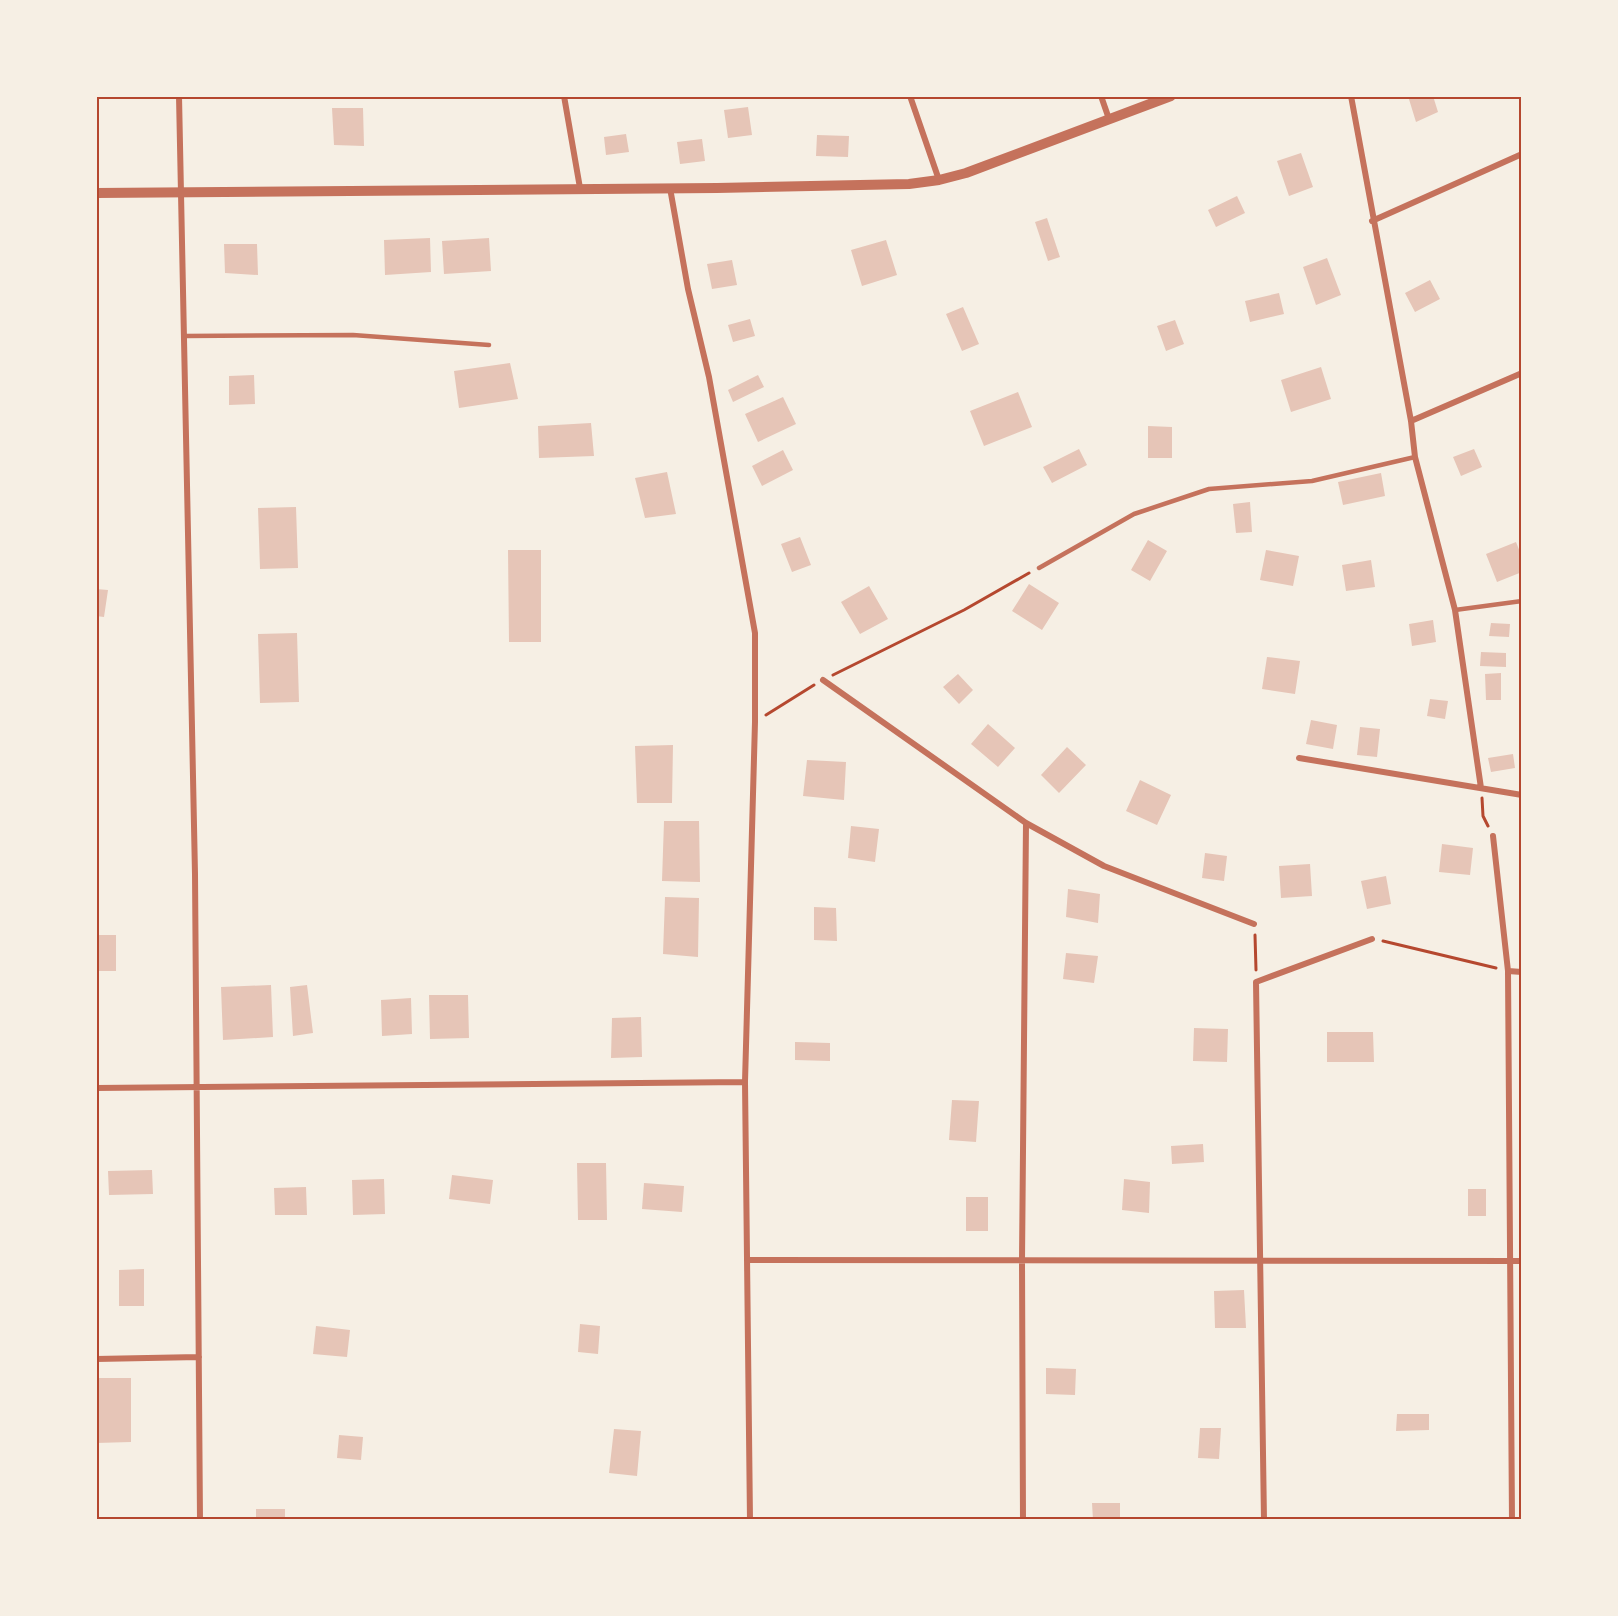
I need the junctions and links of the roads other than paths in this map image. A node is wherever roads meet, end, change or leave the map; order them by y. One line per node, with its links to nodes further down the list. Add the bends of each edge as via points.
1 (179, 96): 12 (street)
2 (564, 96): 10 (street)
3 (910, 96): 9 (street)
4 (1101, 96): 7 (street)
5 (1171, 96): 7 (street)
6 (1351, 96): 14 (street)
7 (1109, 119): 9 (street)
8 (1522, 154): 14 (street)
9 (939, 180): 11 (street, via 909,184)
10 (580, 188): 11 (street); 12 (street)
11 (670, 188): 33 (street, via 755,633)
12 (182, 191): 13 (street); 15 (street)
13 (96, 193)
14 (1372, 221): 18 (street)
15 (185, 336): 16 (lane, via 353,335); 35 (street)
16 (489, 345)
17 (1522, 373): 18 (street)
18 (1411, 421): 19 (street)
19 (1414, 457): 20 (lane, via 1312,481 1209,489 1134,514); 22 (street)
20 (1039, 568)
21 (1522, 601): 22 (lane)
22 (1455, 610): 25 (street)
23 (823, 680): 27 (street)
24 (1299, 758): 25 (street)
25 (1481, 788): 26 (street)
26 (1522, 795)
27 (1026, 823): 29 (street, via 1104,866); 37 (street)
28 (1493, 836): 31 (street)
29 (1254, 924)
30 (1372, 939): 38 (street, via 1256,982)
31 (1508, 971): 32 (street); 39 (street)
32 (1522, 972)
33 (746, 1082): 35 (street); 36 (street)
34 (96, 1088): 35 (street)
35 (198, 1088): 41 (street)
36 (747, 1260): 37 (street); 44 (street)
37 (1022, 1260): 38 (street); 45 (street)
38 (1260, 1260): 39 (street); 46 (street)
39 (1510, 1261): 40 (street); 47 (street)
40 (1522, 1261)
41 (199, 1357): 42 (street); 43 (street)
42 (96, 1359)
43 (200, 1520)
44 (750, 1520)
45 (1023, 1520)
46 (1264, 1520)
47 (1512, 1520)

